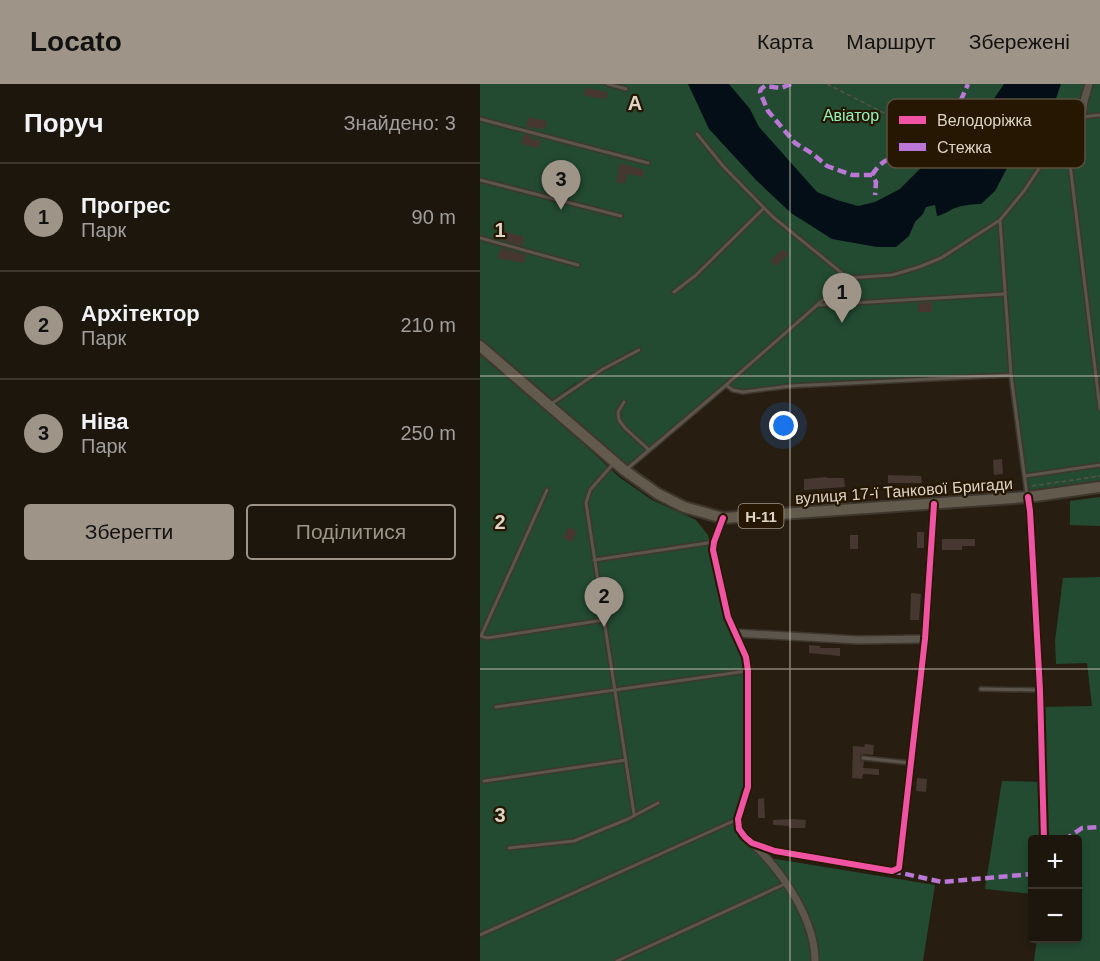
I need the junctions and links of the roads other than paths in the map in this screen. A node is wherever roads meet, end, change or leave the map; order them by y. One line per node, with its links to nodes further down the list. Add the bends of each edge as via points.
1 (608, 84): 3 (lane)
2 (1089, 84): 4 (street)
3 (626, 89)
4 (1085, 99)
5 (1100, 115): 6 (lane)
6 (1085, 117)
7 (480, 119): 9 (lane)
8 (697, 134): 13 (lane)
9 (648, 163)
10 (1040, 168): 15 (lane)
11 (1070, 168): 28 (lane)
12 (480, 180): 14 (lane)
13 (764, 208): 18 (lane); 19 (lane)
14 (621, 216)
15 (1000, 220): 18 (lane, via 950,253 919,267 892,275); 20 (lane)
16 (480, 238): 17 (lane)
17 (578, 265)
18 (848, 278): 21 (lane)
19 (674, 292)
20 (1005, 294): 21 (lane); 24 (lane)
21 (818, 305): 25 (lane)
22 (480, 346): 27 (main road, вулиця 17-ї Танкової Бригади / Н-11)
23 (639, 350): 27 (lane)
24 (1011, 375): 25 (lane, via 790,386 743,393); 33 (lane)
25 (726, 385): 29 (lane)
26 (624, 402): 29 (lane, via 618,412 619,420)
27 (550, 405): 30 (main road, вулиця 17-ї Танкової Бригади / Н-11)
28 (1100, 409)
29 (649, 450): 32 (lane)
30 (615, 462): 32 (main road, вулиця 17-ї Танкової Бригади / Н-11); 40 (lane, via 587,496)
31 (1100, 465): 33 (lane)
32 (624, 470): 38 (main road, вулиця 17-ї Танкової Бригади / Н-11, via 684,507)
33 (1024, 476): 36 (lane)
34 (1100, 488): 36 (main road, вулиця 17-ї Танкової Бригади / Н-11)
35 (547, 490): 43 (lane)
36 (1027, 492): 37 (main road, вулиця 17-ї Танкової Бригади / Н-11); 48 (street)
37 (934, 504): 38 (main road, вулиця 17-ї Танкової Бригади / Н-11); 44 (street)
38 (723, 518): 39 (street)
39 (714, 542): 40 (lane); 42 (street, via 728,617)
40 (594, 560): 41 (lane)
41 (604, 620): 43 (lane); 46 (lane)
42 (735, 633): 44 (street, via 858,640); 45 (street)
43 (482, 638)
44 (925, 639): 52 (street)
45 (748, 671): 46 (lane); 56 (street, via 748,787)
46 (615, 689): 49 (lane); 51 (lane)
47 (981, 689): 48 (lane)
48 (1040, 690): 57 (street)
49 (496, 707)
50 (862, 758): 52 (lane)
51 (626, 760): 53 (lane); 55 (lane)
52 (911, 763): 58 (street, via 898,868 892,872 774,851)
53 (484, 781)
54 (658, 803): 55 (lane)
55 (634, 814): 59 (lane, via 574,841)
56 (738, 819): 58 (street, via 739,829); 61 (lane)
57 (1044, 835)
58 (752, 843): 60 (street)
59 (509, 848)
60 (787, 883): 62 (lane); 63 (street, via 812,934)
61 (480, 935)
62 (617, 961)
63 (815, 961)

